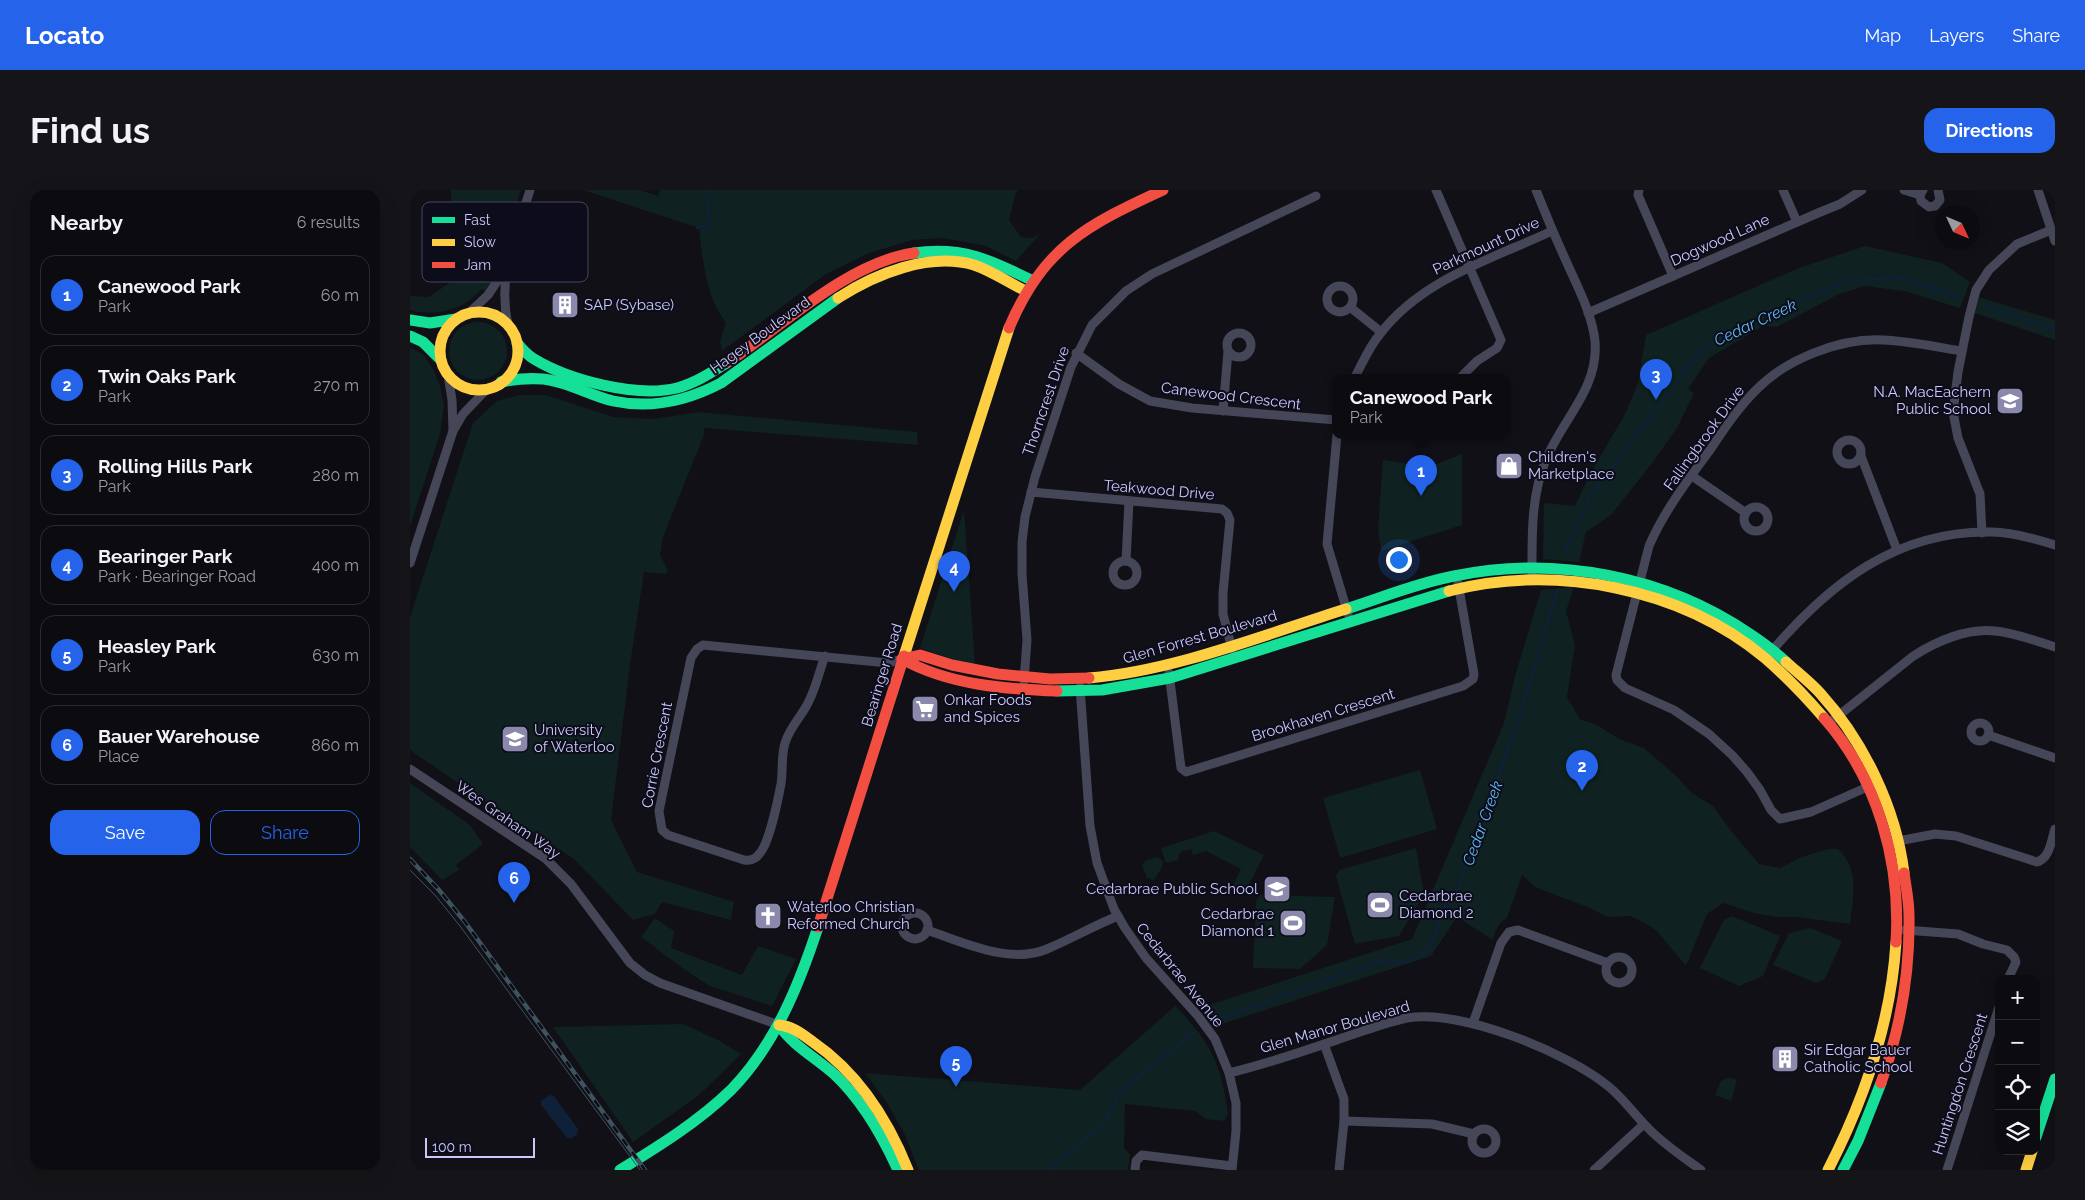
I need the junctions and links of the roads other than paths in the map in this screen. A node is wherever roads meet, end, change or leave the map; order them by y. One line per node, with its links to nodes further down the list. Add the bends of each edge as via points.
1 (530, 190): 13 (street)
2 (1163, 190): 20 (street, Bearinger Road, via 1083,231 1066,244)
3 (1436, 190): 18 (street)
4 (1536, 190): 16 (street)
5 (1639, 190): 19 (street, via 1638,195)
6 (1783, 190): 14 (street)
7 (1862, 190): 14 (street, Dogwood Lane, via 1840,204)
8 (1904, 190): 11 (street)
9 (1938, 190): 11 (street, via 1940,200 1929,207 1923,204)
10 (2038, 190): 15 (street)
11 (1922, 192)
12 (1316, 196): 35 (street, Thorncrest Drive, via 1133,286 1108,306 1092,325)
13 (526, 202)
14 (1797, 222): 19 (street, Dogwood Lane)
15 (2051, 230): 17 (street); 34 (street, via 2017,244 1980,281)
16 (1552, 231): 18 (street, Parkmount Drive); 26 (street)
17 (2055, 241)
18 (1470, 267): 30 (street, Parkmount Drive, via 1429,289); 39 (street, via 1501,340 1498,348)
19 (1673, 276): 26 (street, Dogwood Lane)
20 (1033, 281): 23 (street, Bearinger Road); 32 (street, Hagey Boulevard, via 962,251 922,251 900,256 848,276 706,376 669,390 629,390 573,375 533,358)
21 (497, 282): 25 (street, via 488,296)
22 (505, 282): 29 (street)
23 (1026, 291): 40 (street, Hagey Boulevard, via 976,266 960,262 924,263 878,276 817,311 721,382 701,394 675,402 643,405 613,400 545,379); 68 (street, Bearinger Road, via 1002,342)
24 (1350, 307): 30 (street)
25 (469, 313): 27 (street); 29 (street, via 491,314)
26 (1588, 313): 56 (street, via 1595,343 1593,370 1584,395 1540,474 1534,506)
27 (456, 319): 28 (street, via 430,323); 36 (street, via 443,335)
28 (410, 320)
29 (508, 325): 32 (street)
30 (1381, 332): 38 (street, Parkmount Drive)
31 (410, 336): 36 (street, via 423,342)
32 (516, 343): 40 (street, via 515,364)
33 (1228, 350): 42 (street)
34 (1962, 351): 47 (street, Fallingbrook Drive, via 1876,340 1806,356 1757,389 1734,415); 51 (street, via 1953,412 1958,438 1980,494)
35 (1076, 353): 42 (street, Canewood Crescent, via 1119,384 1150,401); 48 (street, Thorncrest Drive)
36 (441, 360): 37 (street)
37 (448, 374): 41 (street, via 463,386); 44 (street)
38 (1357, 374)
39 (1464, 374)
40 (501, 382): 41 (street)
41 (486, 389): 44 (street, via 463,414)
42 (1223, 411): 43 (street, Canewood Crescent)
43 (1332, 420)
44 (453, 431): 55 (street)
45 (1337, 439): 61 (street, via 1327,544)
46 (1862, 456): 53 (street)
47 (1692, 476): 50 (street); 58 (street, Fallingbrook Drive, via 1655,532)
48 (1031, 492): 49 (street, Teakwood Drive); 71 (street, Thorncrest Drive, via 1022,542 1026,637)
49 (1130, 501): 54 (street); 65 (street, Teakwood Drive, via 1222,509 1227,513 1230,520 1223,614)
50 (1746, 513)
51 (1982, 532): 52 (street); 53 (street, via 1930,539)
52 (2055, 545)
53 (1897, 550): 64 (street, via 1844,580 1815,605)
54 (1126, 561)
55 (410, 562)
56 (1532, 573): 57 (street, Glen Forrest Boulevard, via 1493,570); 58 (street, Glen Forrest Boulevard, via 1591,571); 59 (street, Glen Forrest Boulevard); 60 (street, Glen Forrest Boulevard)
57 (1456, 576): 59 (street, Brookhaven Crescent); 61 (street, Glen Forrest Boulevard)
58 (1640, 581): 60 (street, Fallingbrook Drive); 64 (street, Glen Forrest Boulevard, via 1675,592 1720,613)
59 (1459, 588): 62 (street, Glen Forrest Boulevard); 70 (street, Brookhaven Crescent, via 1474,674 1473,679 1463,686 1186,772 1181,768)
60 (1637, 594): 67 (street, Glen Forrest Boulevard, via 1696,616); 79 (street, Fallingbrook Drive, via 1617,680 1625,688 1668,706 1709,734 1747,772 1775,816 1780,820 1811,812)
61 (1346, 609): 62 (street); 65 (street, Glen Forrest Boulevard)
62 (1350, 622): 65 (street, Glen Forrest Boulevard)
63 (2055, 647): 73 (street, via 1994,631 1952,636 1916,654)
64 (1774, 649): 67 (street); 73 (street, Glen Forrest Boulevard, via 1805,677)
65 (1233, 652): 69 (street, Glen Forrest Boulevard); 70 (street, Glen Forrest Boulevard)
66 (825, 656): 66 (street, Corrie Crescent, via 703,645 696,649 691,658 659,811 662,830 668,835 744,860 750,861 761,853 766,845 781,784 785,744 791,728 808,704); 68 (street, Corrie Crescent, via 888,663)
67 (1766, 658): 74 (street, Glen Forrest Boulevard)
68 (902, 659): 71 (street, Glen Forrest Boulevard, via 912,666 957,680 1011,689); 92 (street, Bearinger Road, via 809,955)
69 (1168, 664): 70 (street, Brookhaven Crescent); 72 (street, Glen Forrest Boulevard)
70 (1170, 678): 72 (street, Glen Forrest Boulevard, via 1123,687)
71 (1024, 683): 72 (street, Glen Forrest Boulevard)
72 (1080, 685): 82 (street, Cedarbrae Avenue, via 1092,848)
73 (1838, 716): 74 (street); 78 (street, Glen Forrest Boulevard, via 1859,745)
74 (1828, 723): 79 (street, Glen Forrest Boulevard)
75 (1988, 735): 76 (street)
76 (2055, 758)
77 (410, 769): 92 (street, Wes Graham Way, via 546,860 571,884 630,963 645,975)
78 (1879, 782): 79 (street); 81 (street, Glen Forrest Boulevard, via 1890,806)
79 (1867, 788): 81 (street, Glen Forrest Boulevard)
80 (2055, 829): 81 (street, via 2047,856 2037,862 1956,836 1935,834)
81 (1894, 842): 84 (street, Glen Forrest Boulevard); 85 (street, Glen Forrest Boulevard, via 1906,874)
82 (1118, 916): 83 (street, via 1046,950 1024,954 1002,953); 94 (street, Cedarbrae Avenue, via 1146,958 1207,1027)
83 (927, 930)
84 (1896, 930): 85 (street); 88 (street, Glen Forrest Boulevard)
85 (1909, 930): 87 (street, via 1958,934 2007,950 2016,962); 91 (street, Glen Forrest Boulevard, via 1904,990)
86 (1608, 963): 90 (street, via 1518,930 1508,932)
87 (2010, 975)
88 (1885, 1020): 91 (street); 102 (street, Glen Forrest Boulevard, via 1861,1101)
89 (1995, 1020): 111 (street, Huntingdon Crescent)
90 (1472, 1023): 93 (street, Glen Manor Boulevard, via 1439,1016 1408,1018); 97 (street, Glen Manor Boulevard, via 1566,1059 1608,1086)
91 (1897, 1023): 110 (street, Glen Forrest Boulevard, via 1871,1111)
92 (779, 1025): 103 (street, Bearinger Road, via 759,1056 725,1094 676,1137); 104 (street, via 785,1036 839,1079 862,1106); 105 (street, via 789,1026 807,1037 846,1070 878,1111)
93 (1324, 1044): 94 (street, Glen Manor Boulevard); 96 (street, via 1344,1099)
94 (1229, 1073): 101 (street, Cedarbrae Avenue, via 1236,1111)
95 (2055, 1079): 98 (street)
96 (1344, 1121): 99 (street, via 1432,1124); 107 (street)
97 (1644, 1124): 108 (street); 109 (street, Glen Manor Boulevard)
98 (2040, 1125)
99 (1474, 1134)
100 (2031, 1155): 112 (street)
101 (1232, 1168): 106 (street, via 1142,1155 1136,1161)
102 (1831, 1169)
103 (620, 1170)
104 (898, 1170)
105 (908, 1170)
106 (1135, 1170)
107 (1339, 1170)
108 (1594, 1170)
109 (1701, 1170)
110 (1843, 1170)
111 (1947, 1170)
112 (2026, 1170)

